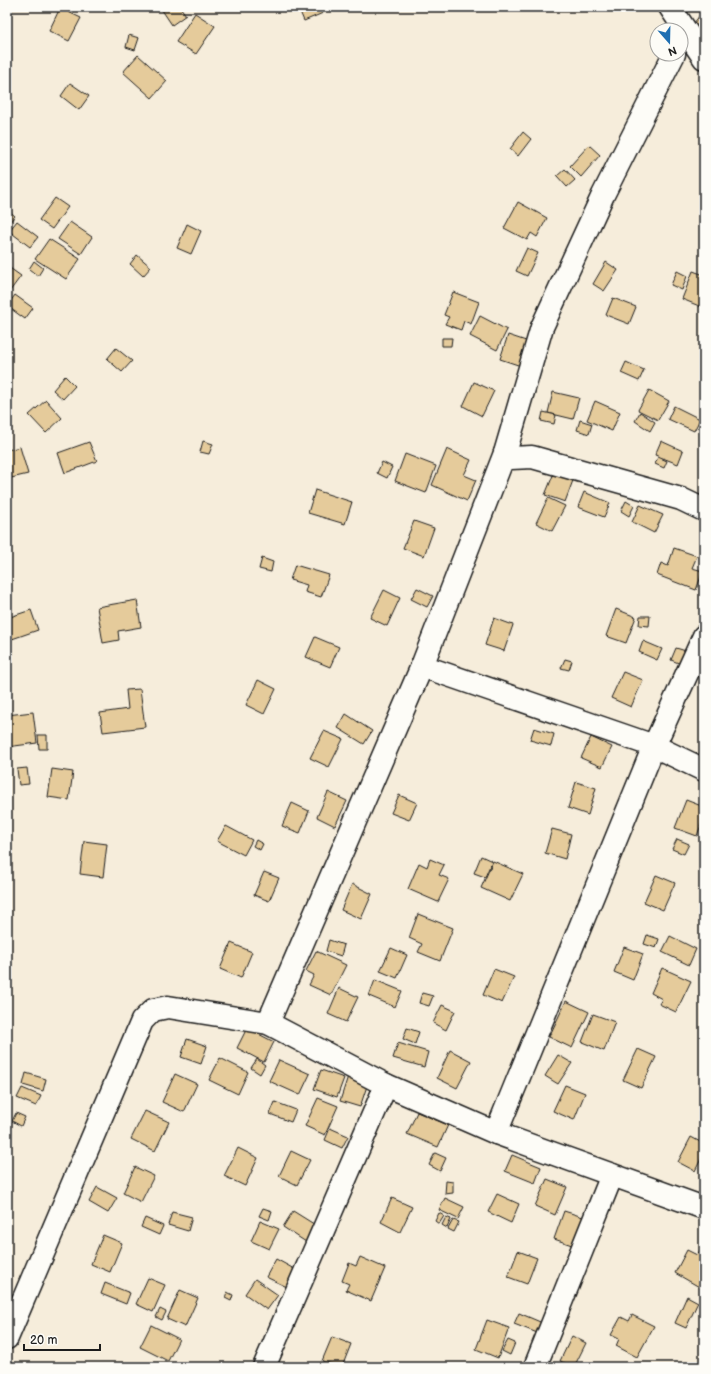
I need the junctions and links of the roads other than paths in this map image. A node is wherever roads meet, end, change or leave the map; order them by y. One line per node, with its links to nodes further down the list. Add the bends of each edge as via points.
1 (670, 7): 2 (street)
2 (677, 22)
3 (689, 42): 4 (street)
4 (704, 58)
5 (670, 62): 6 (street, via 542,327)
6 (505, 453): 8 (street, via 511,458 532,457); 11 (street)
7 (704, 495): 8 (street)
8 (681, 499): 9 (street)
9 (704, 510)
10 (704, 636): 12 (street)
11 (422, 666): 12 (street); 14 (street)
12 (654, 746): 13 (street); 16 (street)
13 (704, 770)
14 (268, 1024): 15 (street); 19 (street, via 168,1007 153,1010 142,1021)
15 (386, 1085): 16 (street); 20 (street)
16 (496, 1133): 17 (street)
17 (612, 1176): 18 (street); 21 (street)
18 (704, 1208)
19 (7, 1338)
20 (264, 1367)
21 (535, 1367)

